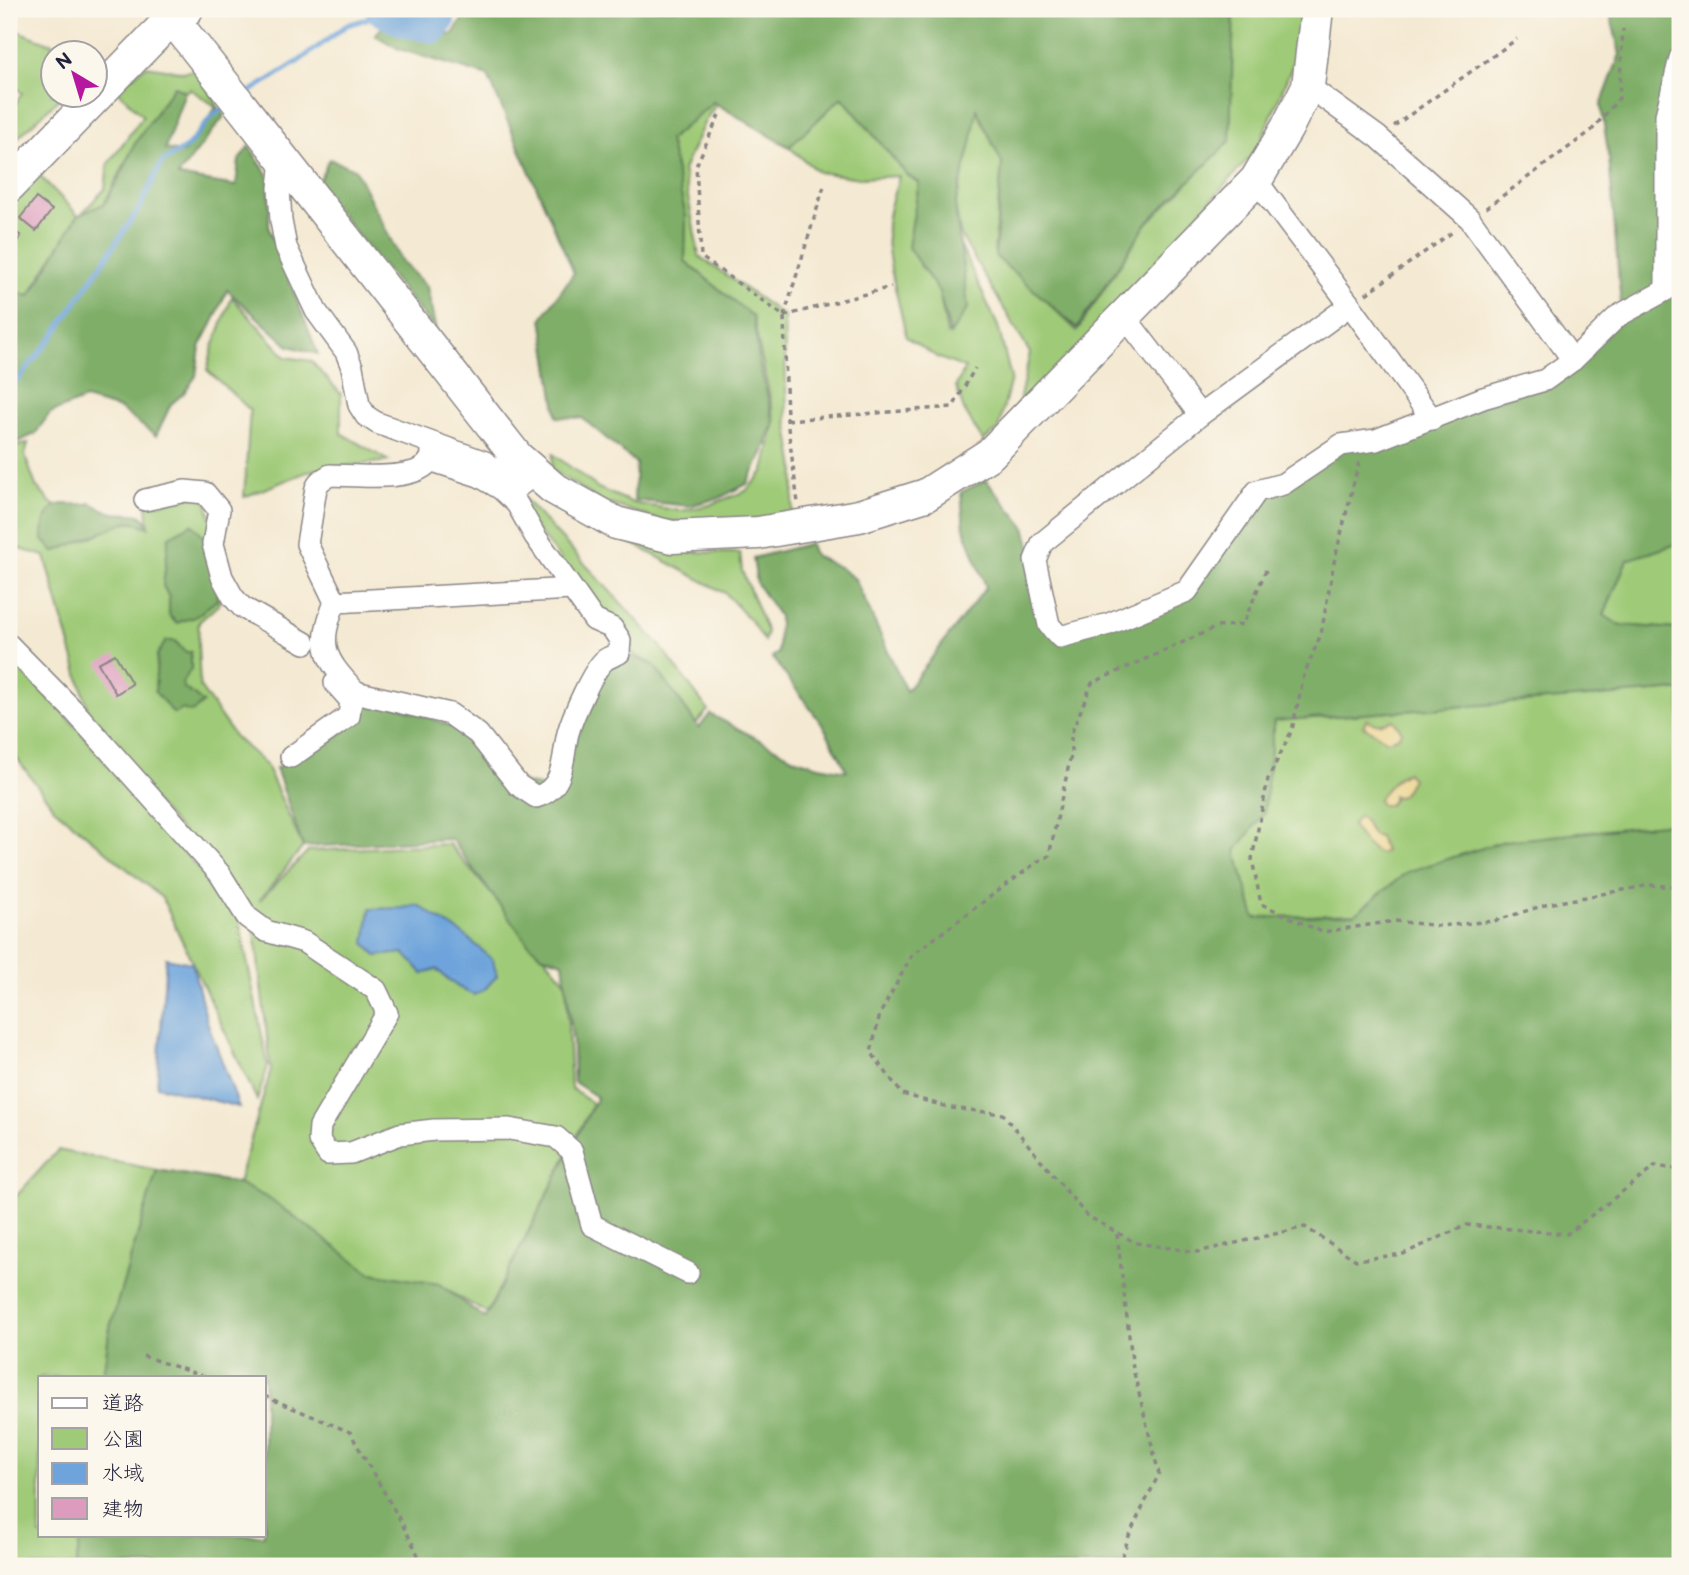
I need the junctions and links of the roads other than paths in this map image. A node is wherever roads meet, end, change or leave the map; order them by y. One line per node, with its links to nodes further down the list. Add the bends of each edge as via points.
1 (1317, 9): 4 (street)
2 (175, 12): 5 (street); 7 (street)
3 (1680, 58): 10 (street, via 1666,115 1666,290 1618,316)
4 (1308, 86): 6 (street); 10 (street, via 1378,137 1470,219)
5 (282, 159): 13 (street, via 279,188 286,247 316,311 346,352 359,405 366,416); 14 (street, via 498,435)
6 (1256, 180): 8 (street); 9 (street)
7 (9, 186)
8 (1350, 305): 11 (street); 12 (street)
9 (1125, 317): 11 (street); 14 (street, via 990,454 926,495 859,516 758,533 672,537 616,523)
10 (1573, 360): 12 (street, via 1545,380)
11 (1200, 415): 12 (street, via 1042,543 1035,559 1049,625 1060,637 1109,624 1187,591 1257,491 1283,484 1341,445 1376,440)
12 (1432, 419)
13 (432, 452): 14 (street, via 485,462 519,486); 16 (street, via 501,489 517,504); 17 (street, via 420,469 406,475 330,475 320,481 307,544)
14 (535, 474)
15 (145, 500): 19 (street, via 185,491 205,494 219,510 213,544 233,597 242,607)
16 (572, 589): 17 (street); 21 (street, via 594,620 612,628 620,639 619,653 594,672 568,732 563,770 544,794 536,797 518,785 478,734 450,714)
17 (335, 602): 21 (street, via 325,646)
18 (272, 611): 19 (street, via 295,627)
19 (306, 643): 21 (street, via 328,676)
20 (9, 645): 23 (street, via 220,874 247,917 266,931 304,942 376,990 387,1013 320,1126 319,1140 328,1154 351,1153 400,1134 434,1130 509,1129 556,1137 572,1151 592,1225)
21 (348, 690): 22 (street, via 349,716)
22 (291, 757)
23 (688, 1273)

